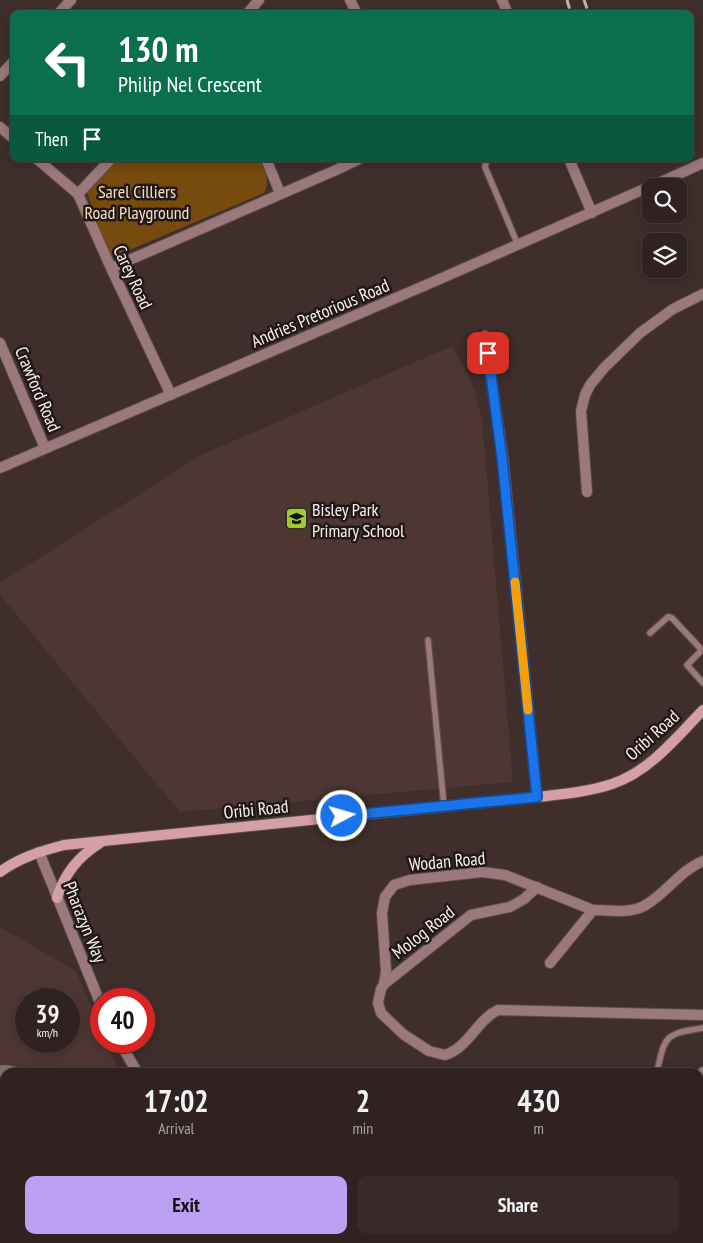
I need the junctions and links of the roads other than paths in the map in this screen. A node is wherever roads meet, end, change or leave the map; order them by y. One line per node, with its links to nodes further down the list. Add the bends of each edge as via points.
1 (70, 0): 3 (street)
2 (259, 0): 4 (street)
3 (61, 10)
4 (250, 10)
5 (10, 65): 6 (street)
6 (0, 76)
7 (0, 127): 8 (street)
8 (10, 136)
9 (41, 162): 18 (street, Carey Road)
10 (108, 162): 18 (street)
11 (267, 162): 19 (street)
12 (353, 162): 19 (street)
13 (485, 162): 21 (lane, via 484,167)
14 (571, 162): 20 (street)
15 (703, 163): 16 (street, Andries Pretorious Road)
16 (669, 178)
17 (642, 190): 20 (street, Andries Pretorious Road)
18 (78, 194): 22 (street, Carey Road)
19 (280, 194): 22 (street)
20 (592, 213): 21 (street, Andries Pretorious Road)
21 (518, 245): 26 (street, Andries Pretorious Road)
22 (111, 268): 26 (street, Carey Road)
23 (703, 294): 29 (street, via 673,309 640,333 590,385 582,411)
24 (485, 336): 34 (street, via 502,458)
25 (0, 343): 27 (street, Crawford Road)
26 (171, 395): 27 (street, Andries Pretorious Road)
27 (46, 448): 28 (street, Andries Pretorious Road)
28 (0, 468)
29 (587, 492)
30 (650, 633): 32 (lane, via 668,617 672,618 700,648 687,665)
31 (428, 640): 35 (lane)
32 (703, 683)
33 (703, 710): 34 (street, Oribi Road, via 635,774 593,789)
34 (537, 797): 35 (street, Oribi Road)
35 (444, 806): 36 (street, Oribi Road)
36 (106, 840): 37 (street, Oribi Road); 41 (street, via 72,867)
37 (39, 852): 39 (street, Oribi Road); 41 (street, Pharazyn Way)
38 (703, 861): 42 (street, Wodan Road, via 644,906 624,911)
39 (0, 872)
40 (537, 887): 42 (street, Wodan Road); 44 (street, Molog Road, via 510,907 471,916); 44 (street, Wodan Road, via 505,875 482,872 410,880 394,885 387,892 383,904)
41 (57, 898): 45 (street, Pharazyn Way)
42 (593, 910): 43 (street)
43 (550, 963)
44 (384, 984): 46 (street, Wodan Road, via 378,1003 381,1013 428,1051 445,1055 455,1050 486,1017 498,1010)
45 (94, 988)
46 (703, 1015)
47 (703, 1028): 50 (lane, via 669,1036)
48 (126, 1053): 49 (street)
49 (135, 1068)
50 (658, 1068)

